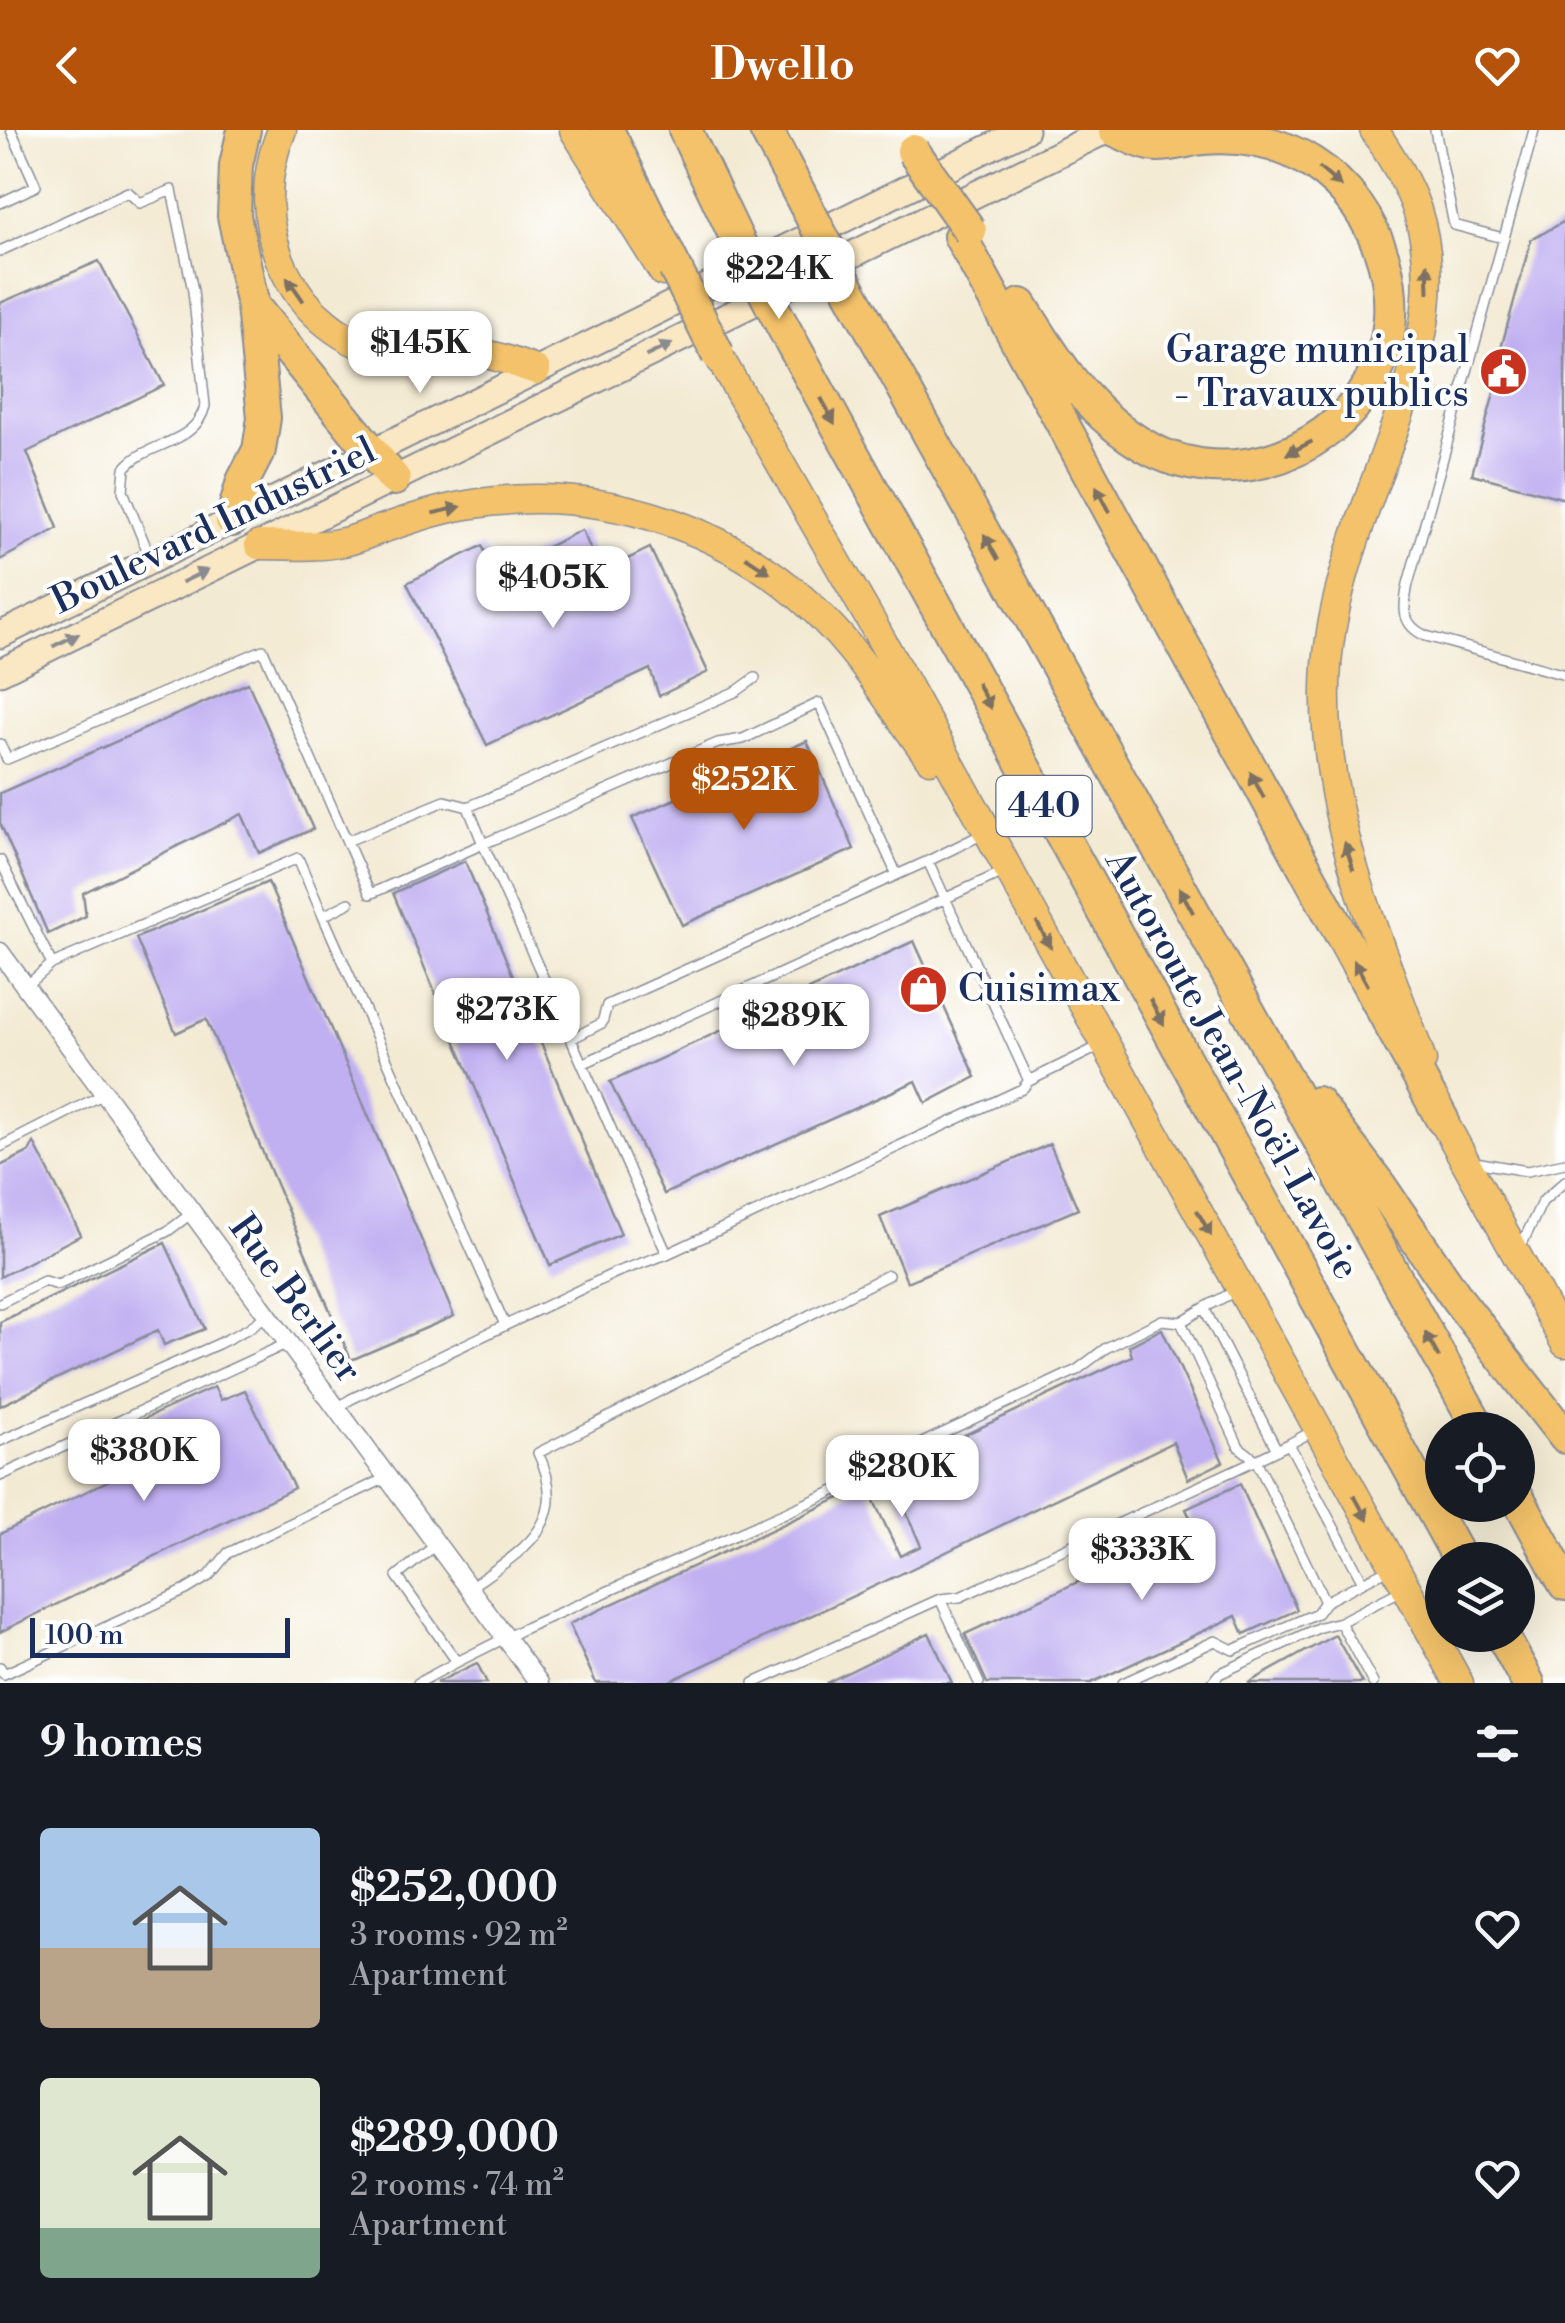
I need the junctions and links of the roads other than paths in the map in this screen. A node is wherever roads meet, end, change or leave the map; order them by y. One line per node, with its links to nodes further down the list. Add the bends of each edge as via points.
1 (11, 130): 15 (lane, via 36,186)
2 (244, 130): 20 (highway, via 234,216)
3 (282, 130): 22 (main road, one-way to 3, via 483,354 394,355 353,341 320,319 285,274 270,234 268,174)
4 (574, 130): 19 (main road)
5 (607, 130): 19 (highway)
6 (684, 130): 81 (highway, Autoroute Jean-Noël-Lavoie / 440, one-way to 81, bridge, via 782,325)
7 (766, 130): 47 (highway, Autoroute Jean-Noël-Lavoie / 440, one-way to 7, bridge)
8 (1025, 130): 22 (street, Boulevard Industriel)
9 (1107, 130): 24 (street, Boulevard Industriel, one-way to 9)
10 (1115, 130): 16 (highway, one-way to 16, via 1154,145 1219,138 1279,146 1323,170 1366,218 1388,277 1386,340 1369,385 1321,436 1278,458 1234,467 1181,461 1141,444 1068,378 1014,292)
11 (1374, 130): 53 (main road, one-way to 11, via 1348,856 1328,742 1327,657 1337,602 1416,364 1428,306 1417,210)
12 (1435, 130): 17 (lane, via 1454,225)
13 (1534, 130): 17 (lane)
14 (907, 141): 16 (highway, bridge)
15 (0, 203)
16 (965, 234): 53 (highway, one-way to 16)
17 (1504, 238): 30 (lane, via 1404,614 1426,636)
18 (0, 252): 27 (lane, via 128,192 140,203 172,190 193,291 205,406 188,432 125,468 124,491)
19 (670, 271): 21 (highway, bridge)
20 (253, 306): 23 (highway); 25 (highway, via 263,434)
21 (718, 355): 37 (main road)
22 (536, 370): 23 (street, Boulevard Industriel)
23 (370, 452): 24 (highway); 25 (street, Boulevard Industriel)
24 (394, 480): 26 (street, Boulevard Industriel)
25 (232, 520): 27 (street, Boulevard Industriel)
26 (259, 545): 29 (street, Boulevard Industriel, one-way to 26); 37 (main road, one-way to 37, via 342,543 446,509 526,499 617,507 690,530 748,559 821,616)
27 (151, 560): 28 (street, Boulevard Industriel)
28 (0, 634)
29 (0, 672)
30 (1565, 675)
31 (755, 678): 34 (lane)
32 (0, 744): 33 (lane)
33 (3, 761): 35 (lane, via 263,650)
34 (468, 807): 35 (lane, via 445,801); 36 (lane)
35 (347, 841): 36 (lane, via 370,894)
36 (484, 844): 40 (lane, via 819,703); 48 (lane)
37 (994, 846): 39 (lane); 41 (lane); 49 (main road, one-way to 49)
38 (0, 860): 45 (lane)
39 (928, 861): 40 (lane); 41 (lane)
40 (898, 874): 48 (lane, via 607,1004 602,1023)
41 (946, 899): 50 (lane); 51 (lane)
42 (349, 903): 43 (lane)
43 (323, 916): 45 (lane, via 298,858); 67 (lane)
44 (0, 952): 46 (street, Rue Berlier)
45 (52, 964): 46 (lane)
46 (25, 987): 52 (street, Rue Berlier)
47 (1251, 1016): 71 (highway, Autoroute Jean-Noël-Lavoie / 440, one-way to 47); 73 (highway)
48 (571, 1038): 50 (lane)
49 (1105, 1044): 51 (lane); 62 (main road, one-way to 62)
50 (582, 1064): 59 (lane)
51 (1028, 1081): 59 (lane)
52 (104, 1094): 54 (lane); 58 (street, Rue Berlier)
53 (1442, 1119): 55 (main road)
54 (0, 1148)
55 (1465, 1160): 56 (lane, via 1527,1172); 60 (main road)
56 (1565, 1163)
57 (1565, 1181): 60 (lane, via 1542,1202)
58 (192, 1213): 63 (lane, via 58,1285 44,1281); 65 (street, Rue Berlier)
59 (667, 1254): 67 (lane)
60 (1517, 1255): 69 (main road)
61 (888, 1275): 86 (lane, via 538,1453 548,1481 547,1518 530,1543)
62 (1240, 1288): 64 (lane); 72 (main road)
63 (0, 1303)
64 (1204, 1308): 66 (lane); 76 (lane)
65 (267, 1314): 68 (street, Rue Berlier); 74 (lane, via 218,1344)
66 (1181, 1322): 77 (lane, via 1240,1447); 90 (lane, via 1162,1320 1076,1370 850,1477 839,1489)
67 (505, 1325): 70 (lane)
68 (288, 1343): 70 (street, Rue Berlier); 78 (lane)
69 (1565, 1343)
70 (336, 1409): 79 (street, Rue Berlier)
71 (1470, 1412)
72 (1317, 1428): 75 (lane); 83 (main road, one-way to 83)
73 (1565, 1437)
74 (0, 1442)
75 (1290, 1444): 76 (lane); 84 (lane)
76 (1277, 1450): 77 (lane)
77 (1256, 1460): 87 (lane, via 960,1597); 88 (lane)
78 (0, 1476)
79 (388, 1477): 82 (street, Rue Berlier); 93 (lane, via 228,1553 198,1584 4,1674)
80 (1531, 1522): 85 (highway)
81 (1450, 1542)
82 (437, 1544): 86 (street, Rue Berlier); 92 (lane, via 397,1576)
83 (1399, 1577): 84 (lane); 89 (lane); 101 (main road)
84 (1363, 1582): 88 (lane)
85 (1565, 1584)
86 (469, 1588): 90 (street, Rue Berlier)
87 (940, 1599): 96 (lane); 97 (lane)
88 (1325, 1602): 98 (lane, via 1233,1650 1215,1642)
89 (1340, 1622): 99 (lane, via 1219,1674); 100 (lane)
90 (506, 1639): 92 (lane); 95 (street, Rue Berlier)
91 (1511, 1652): 102 (highway)
92 (457, 1662): 94 (lane)
93 (0, 1667)
94 (418, 1683)
95 (539, 1683)
96 (754, 1683)
97 (979, 1683)
98 (1123, 1683)
99 (1212, 1683)
100 (1374, 1683)
101 (1458, 1683)
102 (1528, 1683)

